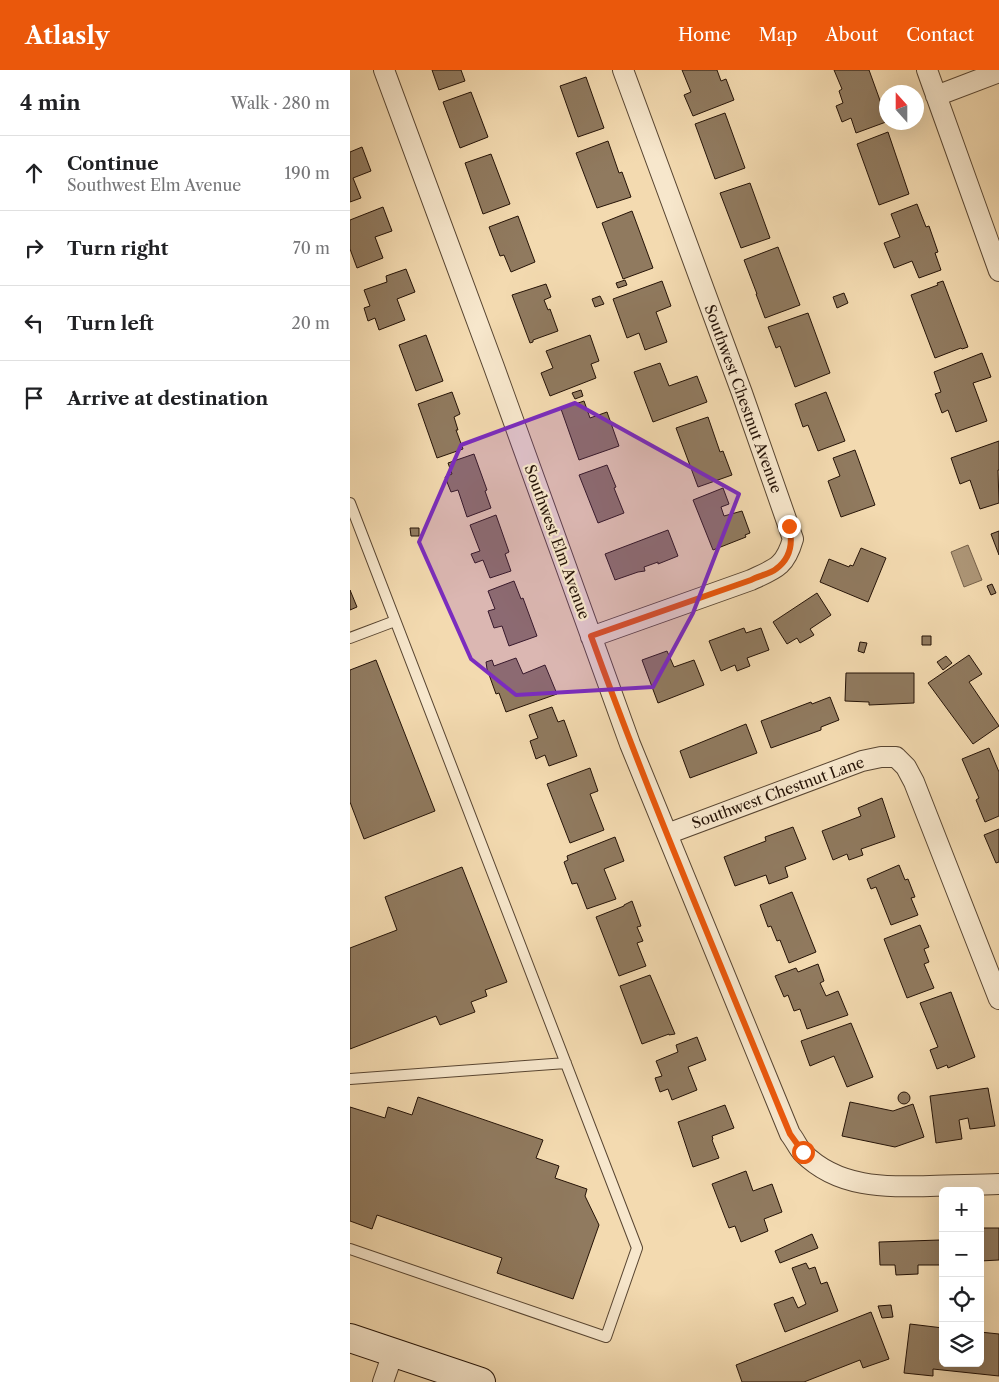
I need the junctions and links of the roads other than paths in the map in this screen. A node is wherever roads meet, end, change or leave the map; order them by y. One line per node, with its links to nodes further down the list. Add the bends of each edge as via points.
1 (384, 70): 9 (street, Southwest Elm Avenue)
2 (623, 70): 9 (street, Southwest Chestnut Avenue, via 793,539 789,553 776,569)
3 (927, 70): 5 (street)
4 (999, 72): 5 (street)
5 (936, 96): 6 (street)
6 (999, 271)
7 (350, 503): 8 (lane)
8 (395, 621): 10 (lane); 13 (lane)
9 (591, 636): 11 (street, Southwest Elm Avenue)
10 (350, 638)
11 (666, 834): 12 (street, Southwest Chestnut Lane, via 862,761 896,757 914,782); 15 (street, Southwest Elm Avenue, via 790,1134 803,1152 837,1176 870,1185)
12 (999, 999)
13 (566, 1063): 14 (lane); 16 (lane, via 637,1248 606,1337)
14 (350, 1079)
15 (999, 1184)
16 (350, 1249)
17 (350, 1338): 18 (main road)
18 (393, 1353): 19 (street); 20 (main road)
19 (383, 1382)
20 (482, 1382)

